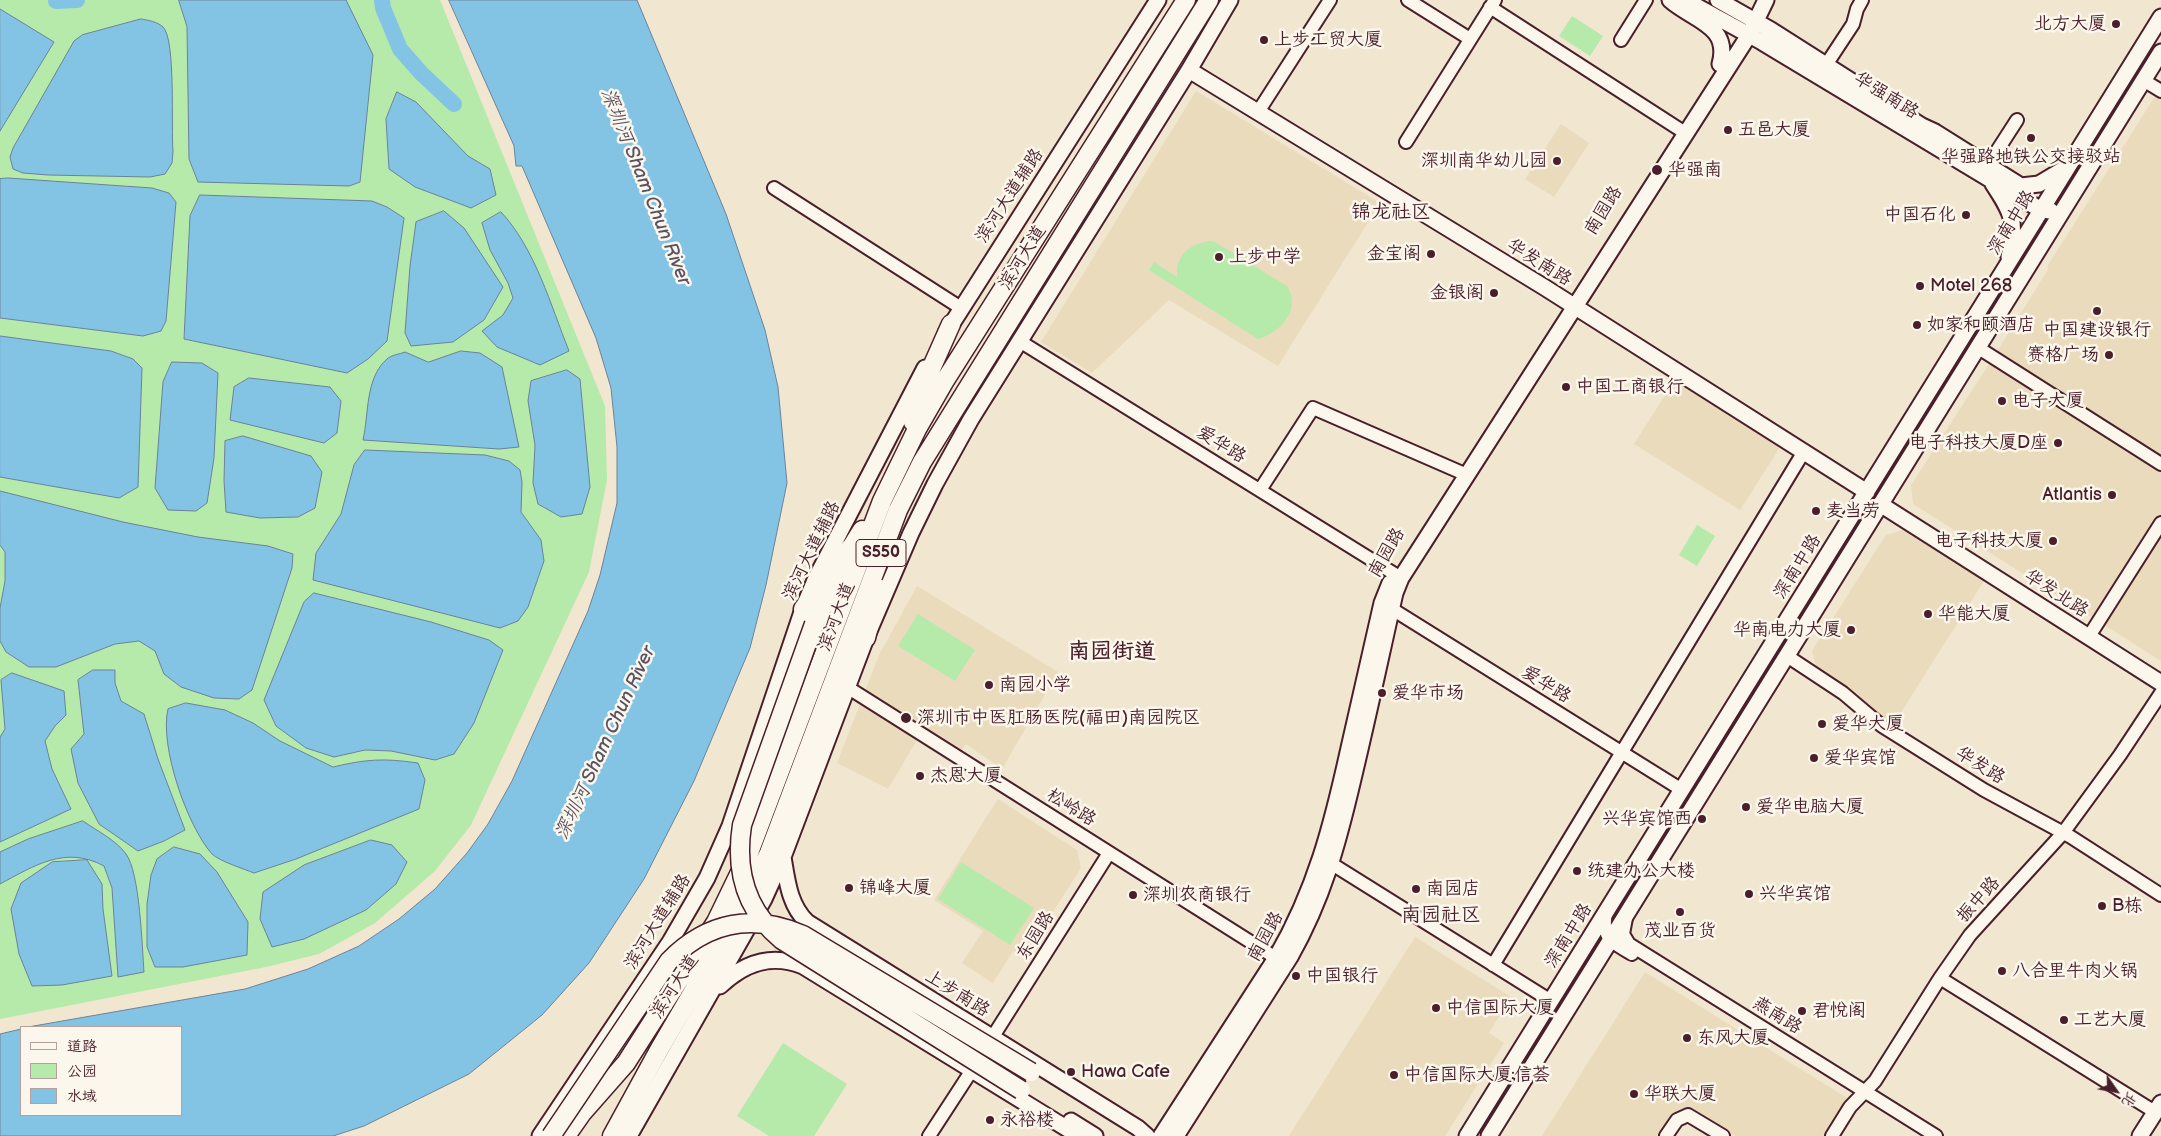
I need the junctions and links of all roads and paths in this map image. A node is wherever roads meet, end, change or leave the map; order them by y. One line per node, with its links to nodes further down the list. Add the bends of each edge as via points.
1 (1158, 0): 41 (main road, 滨河大道辅路)
2 (1182, 0): 18 (highway)
3 (1186, 0): 18 (highway, 滨河大道 / S550)
4 (1208, 0): 20 (highway, 滨河大道 / S550)
5 (1214, 0): 20 (highway)
6 (1230, 0): 27 (main road)
7 (1330, 0): 30 (street)
8 (1408, 0): 21 (street)
9 (1646, 0): 22 (street)
10 (1670, 0): 25 (main road, via 1715,31)
11 (1685, 0): 16 (main road, 华强南路)
12 (1766, 0): 19 (main road, 南园路)
13 (1862, 0): 26 (street, via 1853,24)
14 (1720, 2): 16 (main road); 19 (main road, 华强南路)
15 (1492, 4): 21 (street); 32 (street)
16 (1714, 17): 19 (main road, 华强南路)
17 (2161, 18): 34 (main road, 深南中路)
18 (1168, 29): 48 (highway, 滨河大道 / S550, via 944,382)
19 (1748, 29): 24 (main road, 华强南路); 25 (main road, 南园路); 26 (main road, 华强南路)
20 (1187, 35): 53 (highway, 滨河大道 / S550, via 940,431)
21 (1470, 39): 33 (street)
22 (1621, 40)
23 (2161, 52): 28 (main road, 深南中路)
24 (1781, 54): 25 (main road, via 1771,50 1753,50); 35 (main road, 华强南路, via 1929,144)
25 (1725, 63): 32 (main road, 南园路); 40 (main road, 南园路)
26 (1826, 65): 35 (main road, 华强南路)
27 (1189, 70): 30 (main road, 华发南路); 43 (main road)
28 (2143, 80): 29 (street); 37 (main road, 深南中路)
29 (2161, 91)
30 (1258, 112): 40 (main road, 华发南路)
31 (2017, 120): 35 (street)
32 (1678, 129): 40 (main road, 南园路)
33 (1406, 142)
34 (2069, 165): 35 (main road, 华强南路, via 2039,184 2021,186); 38 (main road, 深南中路)
35 (1989, 171): 38 (main road, 华强南路); 39 (main road, via 2012,216)
36 (774, 188): 41 (street)
37 (2068, 202): 38 (main road, via 2054,211); 44 (main road, 深南中路)
38 (2041, 210): 39 (main road, 深南中路)
39 (2007, 266): 50 (main road, 深南中路)
40 (1571, 305): 45 (main road, 华发南路); 47 (main road, 南园路)
41 (961, 308): 42 (main road, 滨河大道辅路)
42 (951, 324): 48 (highway, via 927,378); 57 (main road, 滨河大道辅路, via 921,375)
43 (1021, 342): 49 (street, 爱华路); 60 (main road, via 935,484)
44 (1977, 347): 46 (street); 52 (main road, 深南中路)
45 (1803, 453): 50 (main road, 华发南路); 66 (street)
46 (2161, 464)
47 (1464, 473): 49 (street, via 1313,408); 56 (main road, 南园路)
48 (892, 478): 51 (highway, 滨河大道 / S550)
49 (1260, 490): 56 (street, 爱华路)
50 (1867, 492): 67 (main road, 深南中路)
51 (882, 501): 55 (highway); 85 (highway, 滨河大道 / S550, via 737,881 716,922)
52 (1882, 501): 59 (main road, 华发北路); 61 (main road, 深南中路); 63 (main road, 华发北路)
53 (898, 510): 60 (highway); 84 (highway, 滨河大道 / S550, via 769,853 736,918)
54 (2161, 524): 59 (street)
55 (852, 546): 57 (highway); 88 (highway, bridge, via 814,624 742,824 739,858 745,890 757,913 782,940)
56 (1398, 576): 58 (main road, 南园路); 71 (main road, 南园路, via 1382,603 1331,826)
57 (803, 609): 92 (main road, 滨河大道辅路, via 734,817 707,878 670,942)
58 (1392, 609): 66 (street, 爱华路); 71 (main road, 南园路, via 1363,737)
59 (2094, 630): 62 (main road, 华发北路)
60 (866, 638): 64 (main road)
61 (1787, 656): 68 (street, 华发路, via 1843,693 1877,722 1984,790); 73 (main road, 深南中路)
62 (2161, 672)
63 (2161, 683)
64 (847, 687): 69 (street, 松岭路); 70 (main road)
65 (2161, 693): 68 (street, 振中路)
66 (1622, 753): 67 (street, 爱华路); 78 (street)
67 (1682, 790): 74 (main road, 深南中路)
68 (2063, 833): 72 (street, 华发路); 80 (street, 振中路, via 1978,925)
69 (1109, 853): 77 (street, 松岭路); 83 (street, 东园路)
70 (783, 857): 75 (main road, 上步南路, via 796,908 803,918); 82 (main road, via 748,929)
71 (1327, 861): 77 (main road, 南园路); 78 (street); 104 (main road, 南园路, via 1309,920 1290,957)
72 (2161, 895)
73 (1628, 911): 76 (main road, 深南中路); 89 (street, 燕南路, via 1623,934 1629,944)
74 (1606, 912): 76 (street, via 1605,929); 81 (main road, 深南中路)
75 (821, 931): 79 (main road, via 808,929 793,940 792,953); 83 (main road, 上步南路)
76 (1610, 940): 89 (street, 燕南路); 106 (main road, 深南中路)
77 (1276, 958): 103 (main road, 南园路)
78 (1493, 965): 81 (street)
79 (803, 966): 82 (main road, via 779,959 754,962 729,977); 86 (main road)
80 (1940, 978): 89 (street, 振中路); 90 (street)
81 (1551, 1001): 105 (main road, 深南中路)
82 (705, 1002): 98 (main road)
83 (992, 1038): 102 (main road, 上步南路)
84 (659, 1050): 96 (highway); 97 (highway, 滨河大道 / S550)
85 (626, 1063): 94 (highway, 滨河大道 / S550); 95 (highway)
86 (972, 1070): 91 (street); 99 (main road)
87 (1031, 1072): 93 (highway, bridge, via 803,935 774,925 723,926 693,940 669,961); 101 (main road)
88 (1021, 1090): 100 (main road)
89 (1863, 1095): 109 (street, 振中路, via 1850,1107); 110 (street, 燕南路); 111 (street, 燕南路)
90 (2159, 1106): 112 (main road)
91 (935, 1134)
92 (540, 1136)
93 (552, 1136)
94 (566, 1136)
95 (579, 1136)
96 (601, 1136)
97 (612, 1136)
98 (629, 1136)
99 (1078, 1136)
100 (1095, 1136)
101 (1136, 1136)
102 (1147, 1136)
103 (1161, 1136)
104 (1176, 1136)
105 (1467, 1136)
106 (1489, 1136)
107 (1666, 1136): 108 (street, via 1677,1120 1688,1115)
108 (1723, 1136)
109 (1832, 1136)
110 (1921, 1136)
111 (1936, 1136)
112 (2140, 1136)

